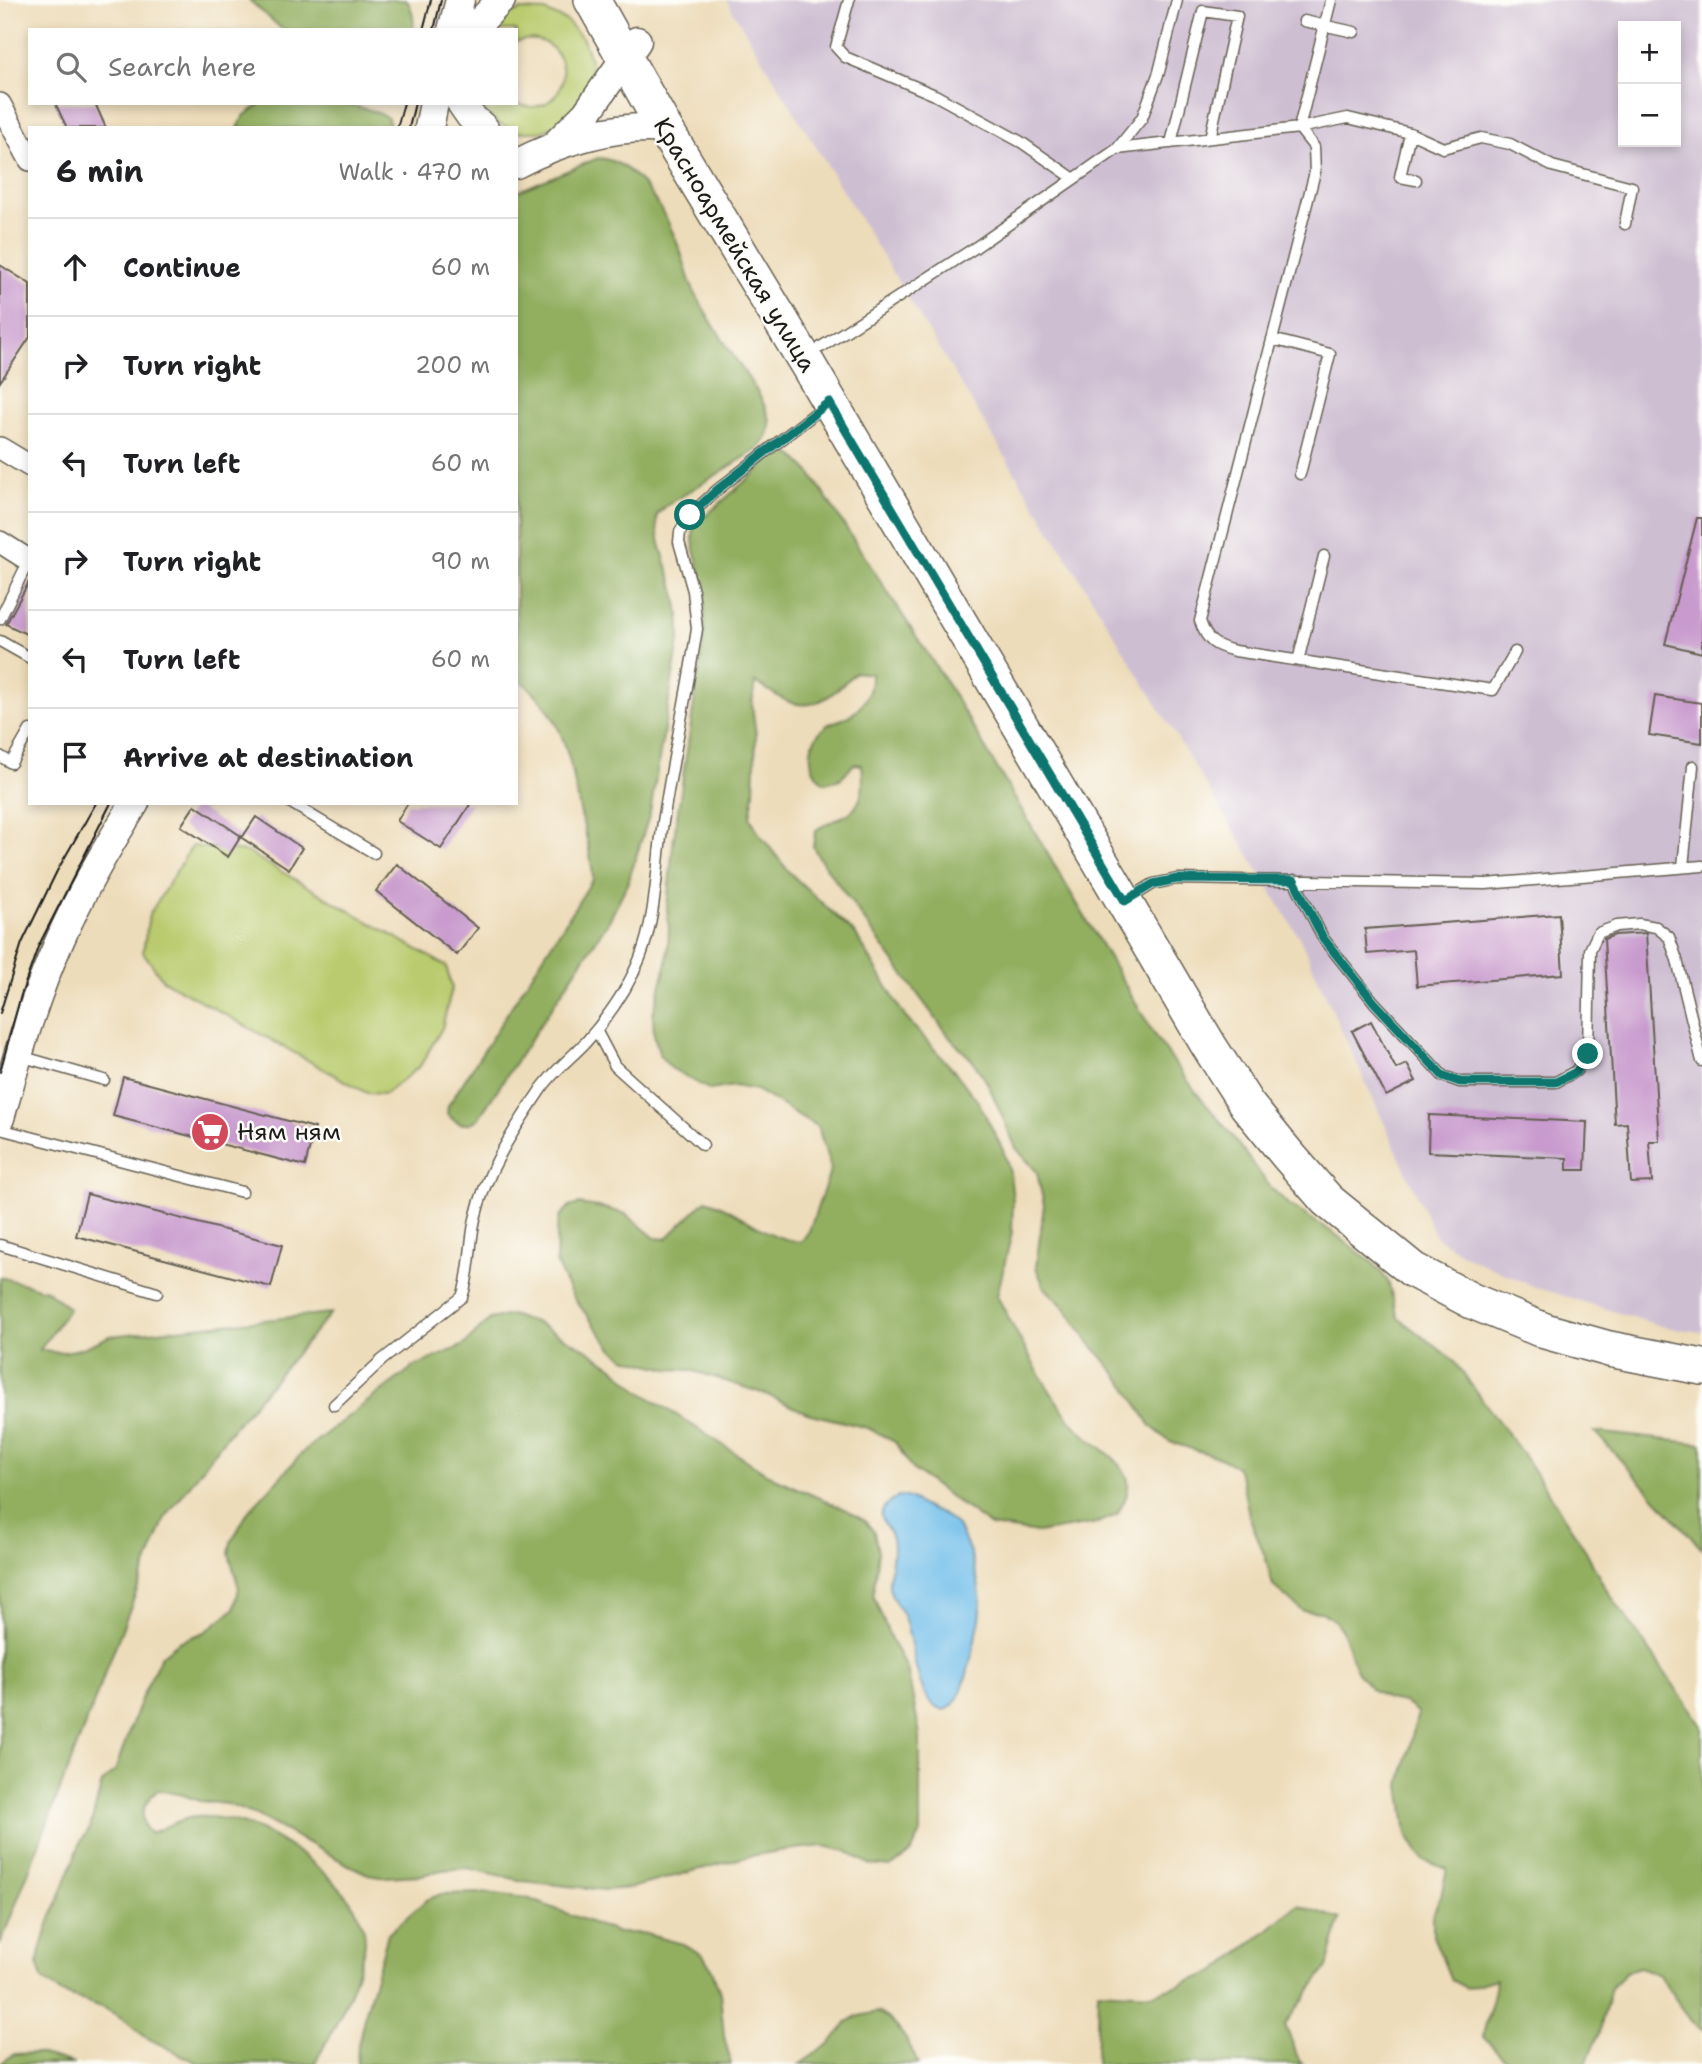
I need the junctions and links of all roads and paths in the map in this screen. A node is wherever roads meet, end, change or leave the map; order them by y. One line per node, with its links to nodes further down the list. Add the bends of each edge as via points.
1 (460, 0): 10 (street)
2 (501, 0): 11 (street)
3 (592, 0): 13 (main road, Красноармейская улица)
4 (614, 0): 13 (main road)
5 (849, 0): 28 (lane, via 836,47 845,57 935,95 1021,142)
6 (1177, 0): 25 (lane, via 1142,118)
7 (1331, 0): 9 (lane)
8 (1304, 21): 9 (lane)
9 (1324, 25): 12 (lane); 19 (lane)
10 (453, 28)
11 (474, 28)
12 (1354, 32)
13 (631, 50): 20 (main road, Красноармейская улица); 24 (street, via 586,114); 32 (main road, Красноармейская улица)
14 (0, 104): 26 (street)
15 (434, 105): 17 (street)
16 (463, 105): 18 (street)
17 (429, 126)
18 (482, 126)
19 (1299, 128): 21 (lane, via 1348,118); 22 (lane); 31 (lane, via 1314,147 1315,172)
20 (665, 129): 24 (street, via 631,128); 32 (main road, Красноармейская улица)
21 (1410, 133): 29 (lane, via 1399,177); 30 (lane, via 1443,148 1481,138 1510,144 1552,166 1632,187)
22 (1210, 138): 23 (lane); 23 (lane, via 1237,16 1203,11)
23 (1171, 142): 25 (lane)
24 (537, 147): 27 (street)
25 (1117, 149): 28 (lane)
26 (28, 156)
27 (518, 162)
28 (1073, 178): 32 (lane)
29 (1416, 180)
30 (1625, 224)
31 (1272, 339): 36 (lane, via 1330,354); 45 (lane, via 1200,621 1213,645)
32 (819, 357): 33 (main road, Красноармейская улица); 55 (main road, Красноармейская улица)
33 (829, 402): 55 (main road, Красноармейская улица); 56 (lane, via 717,490 690,515 680,532 697,629 662,825 653,912 631,979)
34 (0, 448): 35 (street)
35 (28, 465)
36 (1300, 474)
37 (0, 542): 39 (street)
38 (1324, 556): 45 (lane)
39 (28, 559)
40 (28, 562): 41 (lane)
41 (0, 619)
42 (0, 640): 44 (lane)
43 (1515, 652): 45 (lane, via 1493,690)
44 (28, 657)
45 (1298, 661)
46 (28, 733): 47 (lane, via 11,762)
47 (0, 757)
48 (1693, 766): 53 (lane)
49 (134, 805): 57 (street, via 68,922)
50 (294, 805): 51 (lane)
51 (374, 853)
52 (1702, 866): 53 (lane)
53 (1682, 867): 54 (lane, via 1486,884)
54 (1294, 880): 55 (lane, via 1177,879 1153,884); 58 (lane, via 1323,938 1374,1002 1443,1076 1460,1082 1556,1082 1576,1072 1588,1054 1590,950 1598,933 1639,924 1656,927 1669,937)
55 (1132, 896): 66 (main road, Красноармейская улица, via 1264,1095 1313,1156 1396,1232 1473,1280 1522,1301 1616,1329); 67 (main road, Красноармейская улица, via 1209,1046 1247,1105 1327,1200 1413,1270 1472,1301 1545,1331)
56 (596, 1030): 62 (lane, via 615,1066); 68 (lane, via 540,1091 492,1170 475,1220 462,1297)
57 (18, 1055): 59 (lane); 60 (street)
58 (1702, 1061)
59 (104, 1080)
60 (0, 1118)
61 (0, 1129): 63 (lane)
62 (703, 1146)
63 (243, 1192)
64 (0, 1245): 65 (lane)
65 (157, 1293)
66 (1702, 1346)
67 (1702, 1367)
68 (334, 1405)

